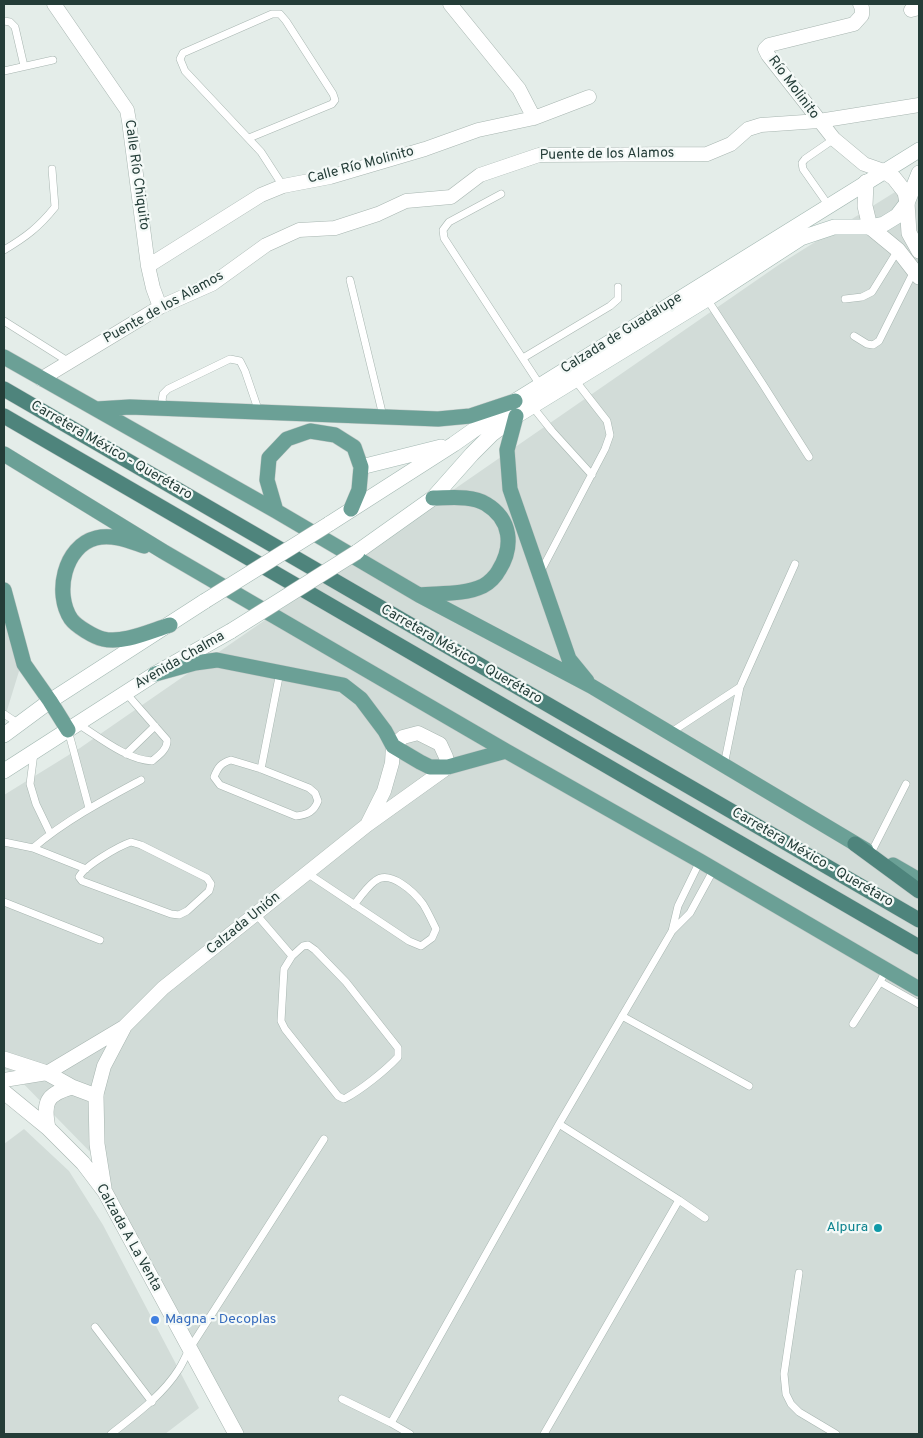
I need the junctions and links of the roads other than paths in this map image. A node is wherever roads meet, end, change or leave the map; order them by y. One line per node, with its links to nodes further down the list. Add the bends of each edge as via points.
1 (54, 4): 28 (street, Calle Río Chiquito, via 127,110)
2 (450, 4): 10 (street, via 520,89)
3 (860, 4): 11 (street, Río Molinito, via 862,15 854,24 765,49)
4 (4, 21): 6 (lane, via 16,28)
5 (53, 60): 6 (lane)
6 (24, 66): 7 (lane)
7 (4, 71)
8 (589, 97): 10 (street, Calle Río Molinito)
9 (919, 105): 11 (street, Puente de los Alamos)
10 (534, 118): 20 (street, Calle Río Molinito, via 478,130 330,177)
11 (819, 121): 13 (street, Río Molinito); 34 (street, Puente de los Alamos, via 761,125 748,129 731,144 707,154 540,155 480,175 451,197 406,201 335,228 300,230 266,245 212,284)
12 (249, 138): 12 (lane, via 186,71 180,59 183,52 272,14 280,14 335,100); 20 (lane)
13 (834, 139): 15 (street, Río Molinito); 23 (lane, via 802,163)
14 (919, 150): 17 (main road, Calzada de Guadalupe)
15 (864, 164): 17 (street, Río Molinito); 19 (street)
16 (52, 169): 25 (lane, via 55,207 24,239)
17 (884, 172): 19 (main road, Calzada de Guadalupe); 22 (main road, via 899,183)
18 (919, 173): 22 (main road, Calzada de Guadalupe)
19 (866, 182): 23 (main road, Calzada de Guadalupe); 24 (main road, via 865,206)
20 (283, 186): 28 (street, Calle Río Molinito, via 261,195)
21 (501, 194): 38 (lane, via 449,222 444,238)
22 (910, 202): 24 (main road, Calzada de Guadalupe, via 897,216 884,224); 27 (main road, via 909,234)
23 (829, 206): 42 (main road, Calzada de Guadalupe)
24 (870, 227): 26 (main road); 32 (main road, Calzada de Guadalupe, via 834,227 801,238)
25 (4, 250)
26 (898, 250): 29 (main road); 33 (lane, via 872,292)
27 (919, 251)
28 (148, 266): 34 (street, Calle Río Chiquito)
29 (917, 274): 36 (lane, via 879,340 873,345)
30 (350, 280): 50 (lane)
31 (618, 287): 38 (lane, via 618,299 610,306)
32 (707, 299): 41 (main road, Calzada de Guadalupe); 53 (lane)
33 (845, 299)
34 (160, 307): 39 (street, Puente de los Alamos)
35 (4, 321): 39 (lane)
36 (854, 336)
37 (4, 357): 40 (main road)
38 (523, 358): 42 (lane)
39 (69, 362): 40 (street, Puente de los Alamos)
40 (41, 379): 45 (main road)
41 (575, 379): 44 (main road, Calzada de Guadalupe); 55 (lane, via 607,421 610,435)
42 (541, 385): 47 (main road, Calzada de Guadalupe)
43 (4, 389): 104 (highway, Carretera México - Querétaro)
44 (532, 406): 47 (main road, Calzada de Guadalupe); 55 (lane)
45 (96, 409): 46 (main road); 58 (main road)
46 (166, 409): 48 (main road); 48 (lane, via 162,401 168,389 230,359 240,362 245,371)
47 (515, 409): 50 (main road, via 438,419); 51 (main road, Calzada de Guadalupe); 56 (main road, Calzada de Guadalupe); 62 (main road, via 507,450 510,488)
48 (259, 412): 50 (main road)
49 (4, 416): 107 (highway, Carretera México - Querétaro)
50 (383, 417)
51 (454, 444): 54 (main road); 57 (main road, Calzada de Guadalupe)
52 (4, 454): 59 (main road)
53 (809, 458)
54 (361, 467): 57 (main road); 58 (main road, via 354,447 335,435 310,431 287,439 270,458 267,480)
55 (592, 475): 62 (lane)
56 (433, 498): 60 (main road, Calzada de Guadalupe); 64 (main road, via 472,499 485,503 505,525 508,550 497,574 484,585 464,592)
57 (351, 509): 65 (main road, Calzada de Guadalupe, bridge)
58 (276, 511): 64 (main road)
59 (164, 552): 65 (main road, via 114,537 95,538 80,547 69,562 63,583 64,603 71,619 88,633 103,639 125,639); 80 (main road)
60 (357, 552): 67 (main road, Avenida Chalma, bridge)
61 (795, 564): 69 (lane)
62 (540, 574): 68 (main road, via 569,659)
63 (4, 590): 71 (main road, via 24,664)
64 (419, 595): 68 (main road)
65 (170, 625): 71 (main road)
66 (280, 672): 67 (main road, via 217,660); 78 (main road, via 343,685 362,699); 84 (lane)
67 (155, 674): 70 (main road, Avenida Chalma)
68 (591, 686): 76 (main road)
69 (740, 687): 76 (lane); 82 (lane)
70 (126, 693): 74 (lane); 75 (main road, Avenida Chalma)
71 (50, 702): 73 (main road); 75 (main road)
72 (4, 714): 73 (lane)
73 (19, 724): 77 (main road)
74 (155, 726): 81 (lane); 81 (lane, via 167,744 152,761)
75 (73, 727): 79 (main road, Avenida Chalma); 81 (lane); 88 (lane)
76 (670, 733): 82 (main road)
77 (4, 735)
78 (392, 746): 83 (main road, via 430,767); 83 (street, via 403,737 418,733 440,744); 89 (street, Calzada Unión, via 392,763 384,791)
79 (34, 750): 85 (main road, Avenida Chalma); 90 (lane, via 30,784)
80 (506, 751): 83 (main road); 95 (main road)
81 (126, 754)
82 (724, 765): 92 (main road)
83 (448, 767): 89 (street, Calzada Unión)
84 (261, 769): 84 (lane, via 231,760 218,767 214,777 226,789 296,816 304,816 314,810 318,801 316,793)
85 (4, 771)
86 (141, 780): 88 (lane)
87 (906, 784): 94 (lane)
88 (89, 808): 90 (lane)
89 (367, 825): 98 (street, Calzada Unión)
90 (50, 833): 93 (lane)
91 (4, 842): 93 (lane)
92 (855, 844): 94 (main road); 100 (highway)
93 (33, 848): 96 (lane)
94 (871, 853): 99 (main road)
95 (700, 861): 97 (main road); 105 (lane, via 678,906)
96 (86, 868): 96 (lane, via 79,877 82,881 171,914 187,911 209,891 211,884 207,878 131,842)
97 (714, 869): 105 (lane, via 690,913); 109 (main road)
98 (307, 873): 102 (lane); 103 (street, Calzada Unión)
99 (919, 880)
100 (919, 891)
101 (4, 902): 106 (lane)
102 (354, 905): 102 (lane, via 375,880 384,876 393,878 416,895 436,929 432,938 421,946 408,941)
103 (256, 914): 108 (lane); 114 (street, Calzada Unión, via 163,988)
104 (919, 920)
105 (672, 930): 112 (lane)
106 (100, 940)
107 (919, 947)
108 (292, 956): 108 (lane, via 284,969 282,1020 285,1029 338,1096 344,1099 392,1063 398,1057 398,1048 346,982 315,950 308,945 303,946)
109 (883, 976): 110 (main road); 111 (lane); 113 (lane)
110 (919, 989)
111 (919, 1004)
112 (622, 1016): 118 (lane); 122 (lane)
113 (853, 1024)
114 (124, 1027): 116 (street, Calzada Unión); 121 (street, Calzada Unión, via 104,1066)
115 (4, 1059): 116 (main road)
116 (47, 1072): 117 (street, Calzada Unión); 119 (main road)
117 (4, 1080)
118 (749, 1086)
119 (72, 1087): 121 (main road); 123 (main road, via 52,1096 46,1104)
120 (4, 1092): 123 (main road, Calzada A La Venta)
121 (96, 1096): 125 (main road, Calzada Unión, via 97,1144)
122 (559, 1124): 126 (lane); 133 (lane)
123 (48, 1128): 125 (main road, Calzada A La Venta, via 84,1163)
124 (324, 1139): 130 (lane)
125 (105, 1192): 130 (main road, Calzada A La Venta)
126 (679, 1200): 127 (lane); 137 (lane)
127 (705, 1218)
128 (799, 1274): 138 (lane, via 784,1374 786,1394 799,1412)
129 (95, 1327): 132 (lane)
130 (190, 1348): 132 (lane, via 180,1369); 135 (main road, Calzada A La Venta)
131 (342, 1399): 133 (lane)
132 (152, 1402): 134 (lane)
133 (391, 1423): 136 (lane)
134 (111, 1434)
135 (236, 1434)
136 (410, 1434)
137 (544, 1434)
138 (836, 1434)

